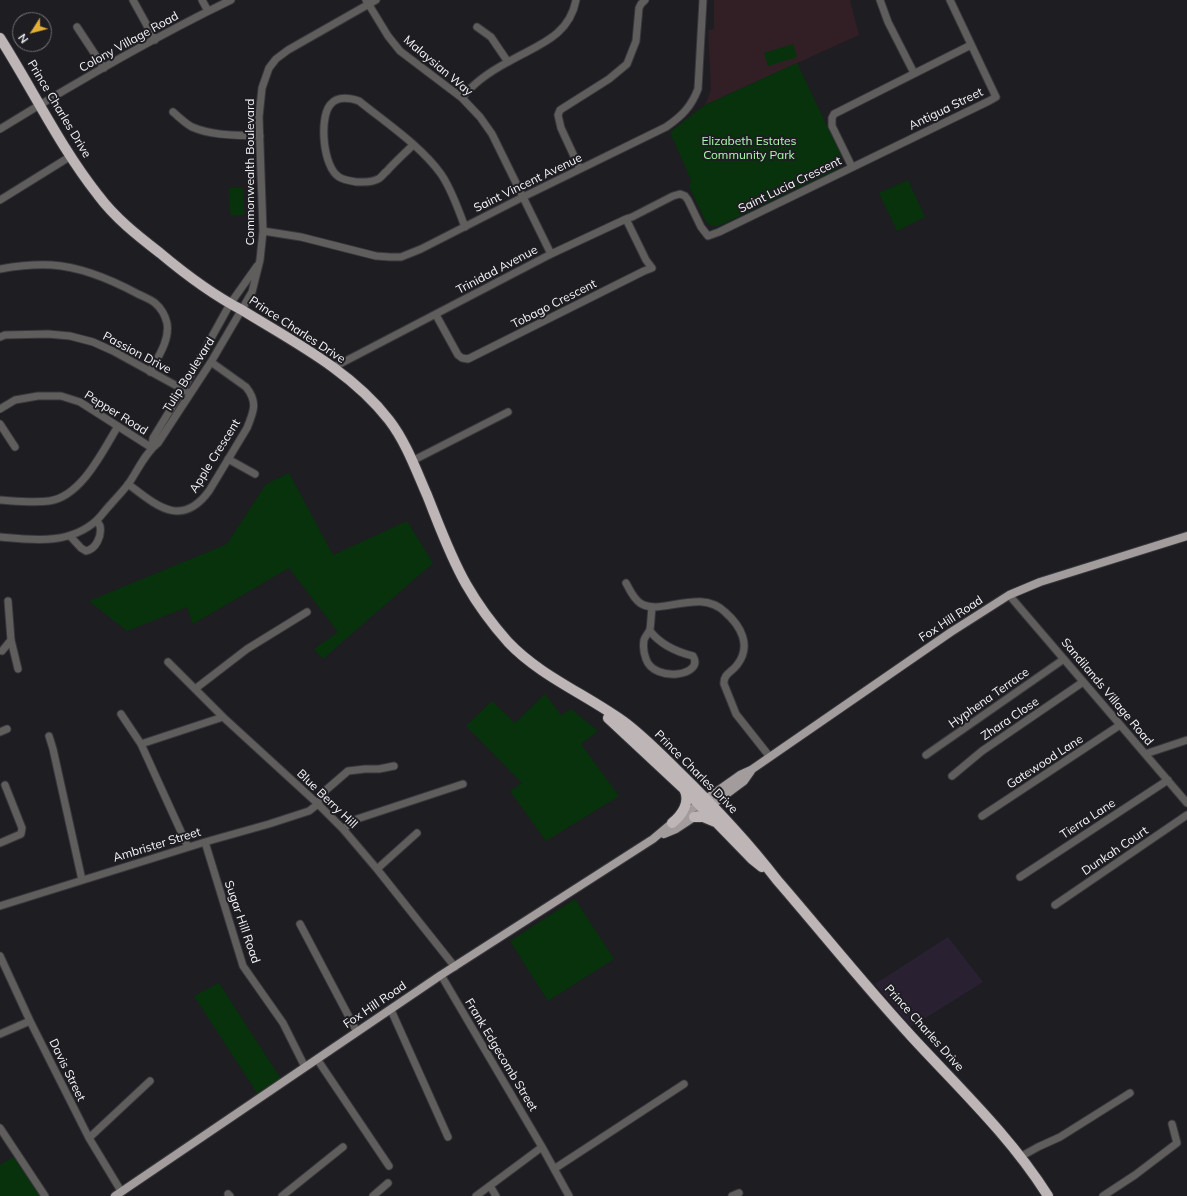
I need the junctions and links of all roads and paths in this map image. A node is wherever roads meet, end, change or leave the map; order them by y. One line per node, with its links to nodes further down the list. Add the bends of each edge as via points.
1 (133, 0): 15 (street)
2 (202, 0): 11 (street)
3 (231, 0): 11 (street, Colony Village Road)
4 (376, 0): 10 (street, Commonwealth Boulevard)
5 (576, 0): 18 (street, via 572,16 559,32 536,48)
6 (645, 0): 29 (street, via 639,8 636,41 627,64 609,79 560,110 558,115 561,128)
7 (703, 0): 29 (street, Saint Vincent Avenue, via 698,89 693,102 666,127)
8 (880, 0): 20 (street, via 888,22)
9 (950, 0): 16 (street, Antigua Street)
10 (367, 2): 21 (street, Malaysian Way, via 400,51); 25 (street, Commonwealth Boulevard, via 276,59 269,68 262,88)
11 (208, 11): 15 (street, Colony Village Road)
12 (77, 27): 19 (street)
13 (477, 27): 18 (street, via 491,37)
14 (0, 38): 17 (highway, Prince Charles Drive)
15 (155, 40): 19 (street, Colony Village Road)
16 (972, 45): 20 (street, Saint Lucia Crescent); 28 (street, Antigua Street, via 996,97)
17 (3, 50): 22 (highway, Prince Charles Drive)
18 (508, 62): 21 (street, via 478,81)
19 (104, 68): 22 (street, Colony Village Road)
20 (914, 73): 28 (street, Saint Lucia Crescent, via 834,114 832,126)
21 (462, 98): 31 (street, Malaysian Way, via 492,134)
22 (39, 105): 24 (street, Colony Village Road); 27 (highway, Prince Charles Drive)
23 (172, 112): 25 (street, via 192,126 211,133)
24 (0, 129)
25 (260, 136): 35 (street, Commonwealth Boulevard)
26 (413, 145): 26 (street, via 358,101 349,98 338,100 331,104 326,112 327,160 340,178 366,182 378,179); 34 (street, via 442,175 452,192)
27 (71, 156): 32 (street); 39 (highway, Prince Charles Drive, via 98,196 119,219 180,270)
28 (852, 167): 30 (street, Saint Lucia Crescent, via 708,236 685,196)
29 (580, 169): 31 (street, Saint Vincent Avenue)
30 (673, 196): 33 (street, Trinidad Avenue)
31 (523, 197): 34 (street, Saint Vincent Avenue); 36 (street, Malaysian Way)
32 (0, 200)
33 (626, 219): 36 (street, Trinidad Avenue); 41 (street, Tobago Crescent, via 652,268 468,359 458,355)
34 (465, 227): 35 (street, Saint Vincent Avenue, via 401,257 376,256 302,237)
35 (262, 231): 37 (street, Commonwealth Boulevard)
36 (551, 254): 41 (street, Trinidad Avenue)
37 (260, 260): 39 (street, Commonwealth Boulevard); 40 (street, Commonwealth Boulevard, via 252,292)
38 (0, 269): 45 (street, via 22,265 52,265 75,269 116,282 155,303 163,312 167,335)
39 (230, 304): 40 (highway, Prince Charles Drive); 46 (street, Tulip Boulevard)
40 (242, 310): 43 (street, Tulip Boulevard); 44 (highway, Prince Charles Drive)
41 (436, 315): 44 (street, Trinidad Avenue)
42 (0, 337): 45 (street, Passion Drive, via 28,334 70,336 93,342)
43 (211, 362): 47 (street, Tulip Boulevard); 54 (street, Apple Crescent, via 246,387 254,404 247,428)
44 (334, 367): 55 (highway, Prince Charles Drive, via 364,393 390,421)
45 (150, 372): 46 (street, Passion Drive)
46 (183, 389): 47 (street, Passion Drive); 53 (street, Tulip Boulevard, via 153,438)
47 (191, 394): 53 (street, Tulip Boulevard, via 158,444)
48 (0, 409): 51 (street, Pepper Road, via 15,400 61,396 80,402)
49 (508, 412): 55 (street)
50 (0, 424): 52 (street)
51 (118, 426): 53 (street, Pepper Road); 58 (street, via 84,479 63,496 50,501)
52 (15, 447)
53 (152, 448): 57 (street, Tulip Boulevard)
54 (228, 459): 56 (street); 57 (street, Apple Crescent, via 203,499 185,510 173,511 163,508)
55 (412, 461): 76 (highway, Prince Charles Drive, via 464,582 487,617 521,654)
56 (255, 474)
57 (128, 484): 59 (street, Tulip Boulevard)
58 (0, 500)
59 (97, 520): 60 (street, Tulip Boulevard); 60 (street, via 100,526 99,537 92,550 86,551 81,548)
60 (70, 536): 62 (street, Tulip Boulevard, via 32,540)
61 (1187, 536): 64 (main road, Fox Hill Road, via 1040,582)
62 (0, 537)
63 (626, 583): 66 (street, via 638,602)
64 (1009, 595): 71 (street, Sandilands Village Road); 85 (main road, Fox Hill Road)
65 (0, 601): 69 (street, via 11,602)
66 (652, 608): 68 (street); 85 (street, via 684,602 701,602 713,604 732,619 743,636 745,650 737,666 724,678 724,684 736,714)
67 (307, 612): 75 (street, via 247,649)
68 (650, 631): 68 (street, via 660,642 693,656 695,663 692,668 678,674 652,669 646,659 644,647 644,640)
69 (12, 640): 70 (street); 73 (street)
70 (2, 651)
71 (1064, 659): 74 (street, Sandilands Village Road); 84 (street, Hyphena Terrace)
72 (168, 662): 75 (street, Blue Berry Hill)
73 (18, 669)
74 (1083, 682): 79 (street, Sandilands Village Road); 87 (street, Zhara Close, via 982,751)
75 (195, 689): 78 (street, Blue Berry Hill)
76 (584, 698): 91 (highway, Prince Charles Drive, via 620,728); 94 (highway, Prince Charles Drive, via 646,739)
77 (121, 714): 82 (street)
78 (223, 717): 82 (street); 93 (street, Blue Berry Hill)
79 (1120, 725): 83 (street, Sandilands Village Road); 96 (street, Gatewood Lane)
80 (49, 736): 108 (street)
81 (1187, 740): 83 (street)
82 (140, 744): 105 (street)
83 (1145, 754): 88 (street, Sandilands Village Road)
84 (926, 755)
85 (770, 757): 94 (main road, Fox Hill Road, via 751,770 744,781)
86 (394, 766): 93 (street, via 348,771 326,790)
87 (952, 776)
88 (1168, 780): 92 (street, Sandilands Village Road); 107 (street, Tierra Lane)
89 (463, 784): 100 (street, via 357,819)
90 (5, 785): 104 (street, via 22,828 21,834)
91 (683, 788): 94 (highway, Prince Charles Drive); 98 (highway, via 686,796 685,805 680,816)
92 (1187, 803)
93 (318, 804): 100 (street, Blue Berry Hill); 103 (street, Ambrister Street, via 309,811)
94 (706, 805): 97 (main road, Fox Hill Road); 98 (main road, Fox Hill Road); 99 (highway, Prince Charles Drive); 109 (highway, Prince Charles Drive, via 757,854)
95 (1187, 815): 110 (street, Dunkah Court)
96 (982, 816)
97 (694, 817): 99 (highway, via 712,820); 102 (main road, Fox Hill Road, via 676,829)
98 (672, 823): 102 (main road, Fox Hill Road)
99 (720, 825): 109 (highway, Prince Charles Drive, via 752,860)
100 (343, 829): 106 (street, Blue Berry Hill)
101 (417, 833): 106 (street)
102 (653, 839): 114 (main road, Fox Hill Road)
103 (205, 842): 105 (street, Ambrister Street); 121 (street, Sugar Hill Road, via 243,966 283,1023)
104 (0, 843)
105 (188, 847): 108 (street, Ambrister Street)
106 (377, 869): 114 (street, Blue Berry Hill)
107 (1020, 877)
108 (82, 880): 111 (street, Ambrister Street)
109 (777, 880): 131 (highway, Prince Charles Drive, via 911,1036 991,1121)
110 (1055, 905)
111 (0, 906)
112 (300, 924): 118 (street)
113 (0, 956): 117 (street, Davis Street)
114 (455, 966): 115 (main road, Fox Hill Road)
115 (441, 975): 116 (main road, Fox Hill Road); 129 (street, Frank Edgecomb Street)
116 (391, 1010): 118 (main road, Fox Hill Road); 127 (street)
117 (30, 1021): 119 (street); 128 (street, Davis Street)
118 (357, 1032): 120 (main road, Fox Hill Road)
119 (0, 1034)
120 (317, 1059): 121 (main road, Fox Hill Road); 132 (street)
121 (305, 1067): 136 (main road, Fox Hill Road)
122 (150, 1081): 128 (street)
123 (684, 1084): 133 (street)
124 (1130, 1093): 131 (street, via 1060,1137)
125 (1172, 1124): 144 (street, via 1177,1143)
126 (0, 1128): 137 (street)
127 (448, 1136)
128 (89, 1138): 136 (street, Davis Street)
129 (542, 1146): 133 (street, Frank Edgecomb Street); 135 (street)
130 (343, 1147): 138 (street)
131 (1020, 1157): 143 (highway, Prince Charles Drive)
132 (389, 1166)
133 (554, 1169): 142 (street, Frank Edgecomb Street)
134 (388, 1183): 139 (street)
135 (490, 1186): 140 (street); 141 (street)
136 (118, 1194)
137 (45, 1196)
138 (282, 1196)
139 (373, 1196)
140 (476, 1196)
141 (496, 1196)
142 (570, 1196)
143 (1048, 1196)
144 (1103, 1196)

